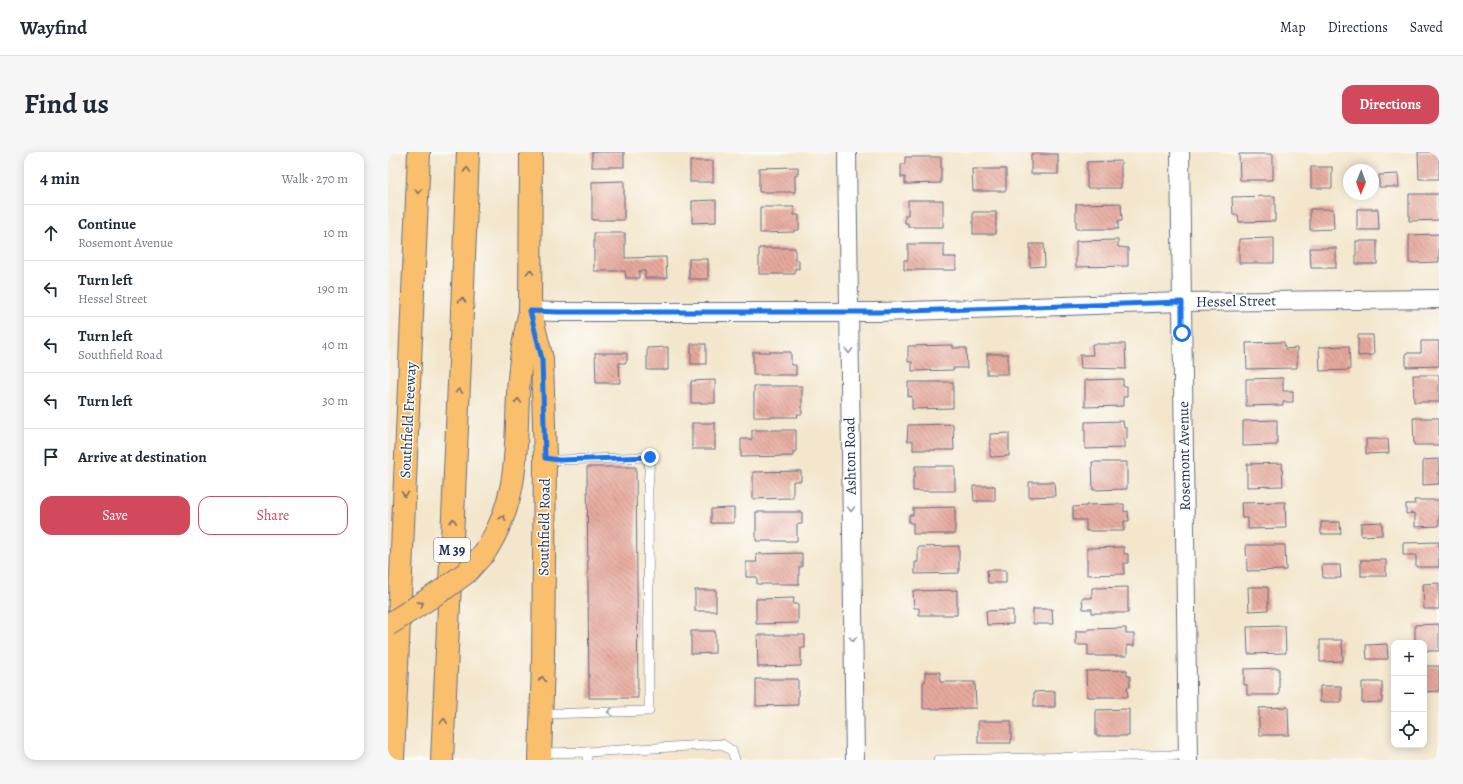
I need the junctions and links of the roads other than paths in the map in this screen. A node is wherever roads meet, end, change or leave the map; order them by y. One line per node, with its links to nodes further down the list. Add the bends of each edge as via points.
1 (419, 152): 17 (main road, Southfield Freeway, one-way to 17)
2 (468, 152): 18 (main road, M 39, one-way to 2)
3 (531, 152): 8 (main road, Southfield Road, one-way to 3)
4 (847, 152): 9 (street, Ashton Road)
5 (1180, 152): 7 (street, Rosemont Avenue)
6 (1439, 300): 7 (street, Hessel Street)
7 (1182, 302): 9 (street, Hessel Street); 15 (street, Rosemont Avenue)
8 (530, 311): 9 (street, Hessel Street); 10 (main road, Southfield Road, via 542,359); 11 (main road, one-way to 8, bridge, via 460,577 485,552 496,536 511,492 515,469 519,379)
9 (849, 312): 20 (street, Ashton Road, one-way to 20)
10 (545, 458): 12 (main road, Southfield Road, one-way to 10); 12 (lane, one-way to 12, via 559,460 650,457 649,711)
11 (388, 625)
12 (542, 714): 14 (main road, Southfield Road)
13 (587, 756): 14 (lane); 19 (lane, via 722,744 732,751)
14 (540, 757)
15 (1188, 758): 16 (lane)
16 (1079, 759): 21 (lane)
17 (393, 760)
18 (442, 760)
19 (735, 760)
20 (855, 760)
21 (938, 760)

